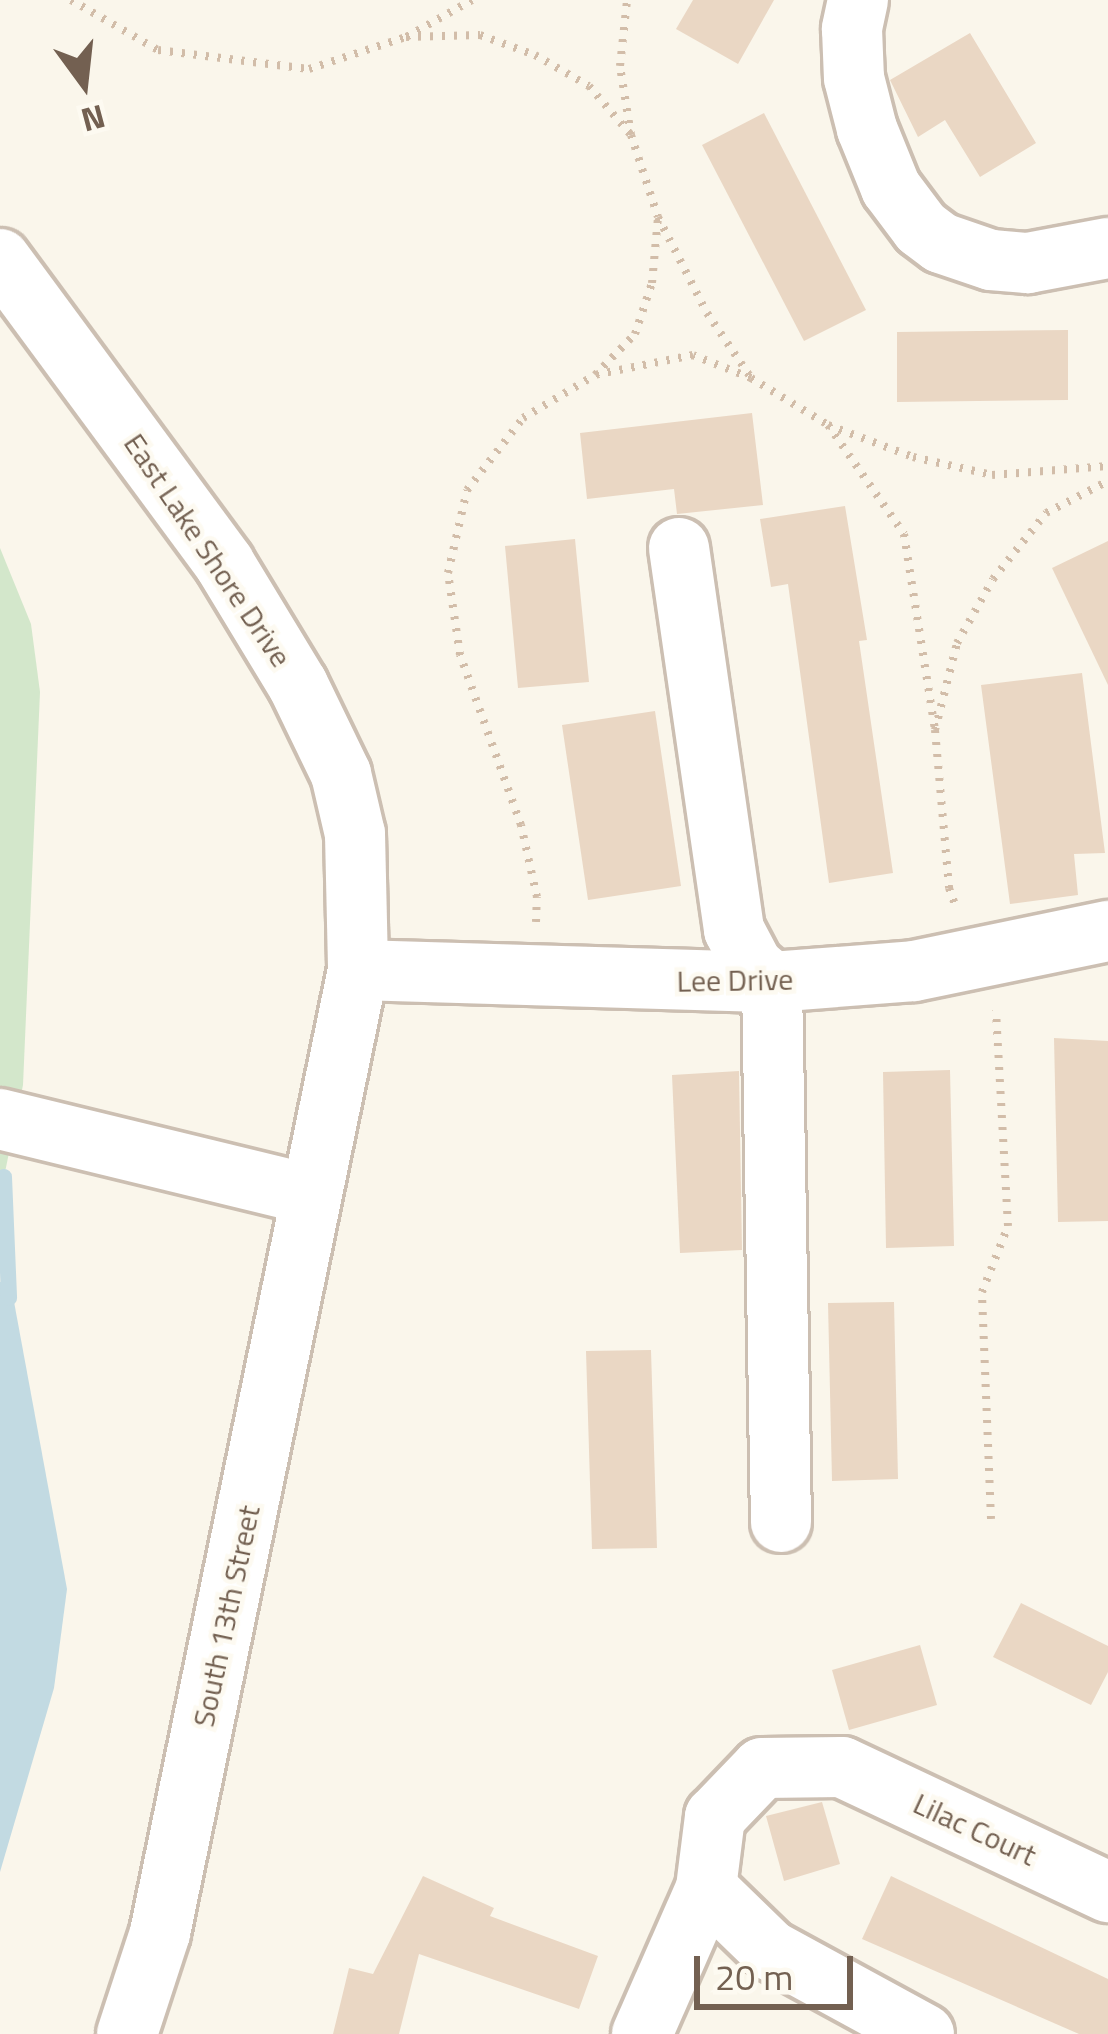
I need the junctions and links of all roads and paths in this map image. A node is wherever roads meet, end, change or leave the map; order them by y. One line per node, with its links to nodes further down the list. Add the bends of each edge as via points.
1 (71, 0): 5 (path, via 158,50 309,69)
2 (472, 0): 5 (path)
3 (627, 0): 6 (path, via 620,66)
4 (858, 0): 8 (street, via 854,78 867,129 891,188 921,228 991,260)
5 (406, 37): 6 (path, via 480,35 535,55 589,86)
6 (632, 135): 7 (path)
7 (658, 217): 10 (path, via 652,283 635,334); 11 (path, via 706,313)
8 (1108, 248)
9 (0, 259): 19 (street, East Lake Shore Drive, via 224,563 298,685 341,774 355,834)
10 (595, 375): 11 (path, via 693,355); 20 (path, via 523,418 467,490 448,572 460,655 521,825 537,896)
11 (751, 377): 12 (path)
12 (828, 425): 13 (path, via 992,475); 16 (path, via 904,534)
13 (1108, 466)
14 (1108, 481): 16 (path, via 1046,513 993,579 957,643)
15 (679, 548): 21 (street, via 734,930 753,967)
16 (935, 730): 18 (path, via 949,888)
17 (1108, 931): 18 (street, Lee Drive)
18 (976, 960): 21 (street, Lee Drive); 24 (path, via 998,1016 1008,1226 982,1292)
19 (358, 970): 20 (street, Lee Drive); 23 (street, East Lake Shore Drive)
20 (535, 977): 21 (street, Lee Drive)
21 (772, 982): 25 (street)
22 (0, 1119): 23 (street)
23 (308, 1194): 28 (street, South 13th Street, via 160,1933)
24 (992, 1519)
25 (782, 1522)
26 (706, 1888): 27 (street, Lilac Court, via 715,1817 762,1768 842,1767); 29 (street); 30 (street, via 770,1950)
27 (1108, 1892)
28 (127, 2034)
29 (642, 2034)
30 (924, 2034)

